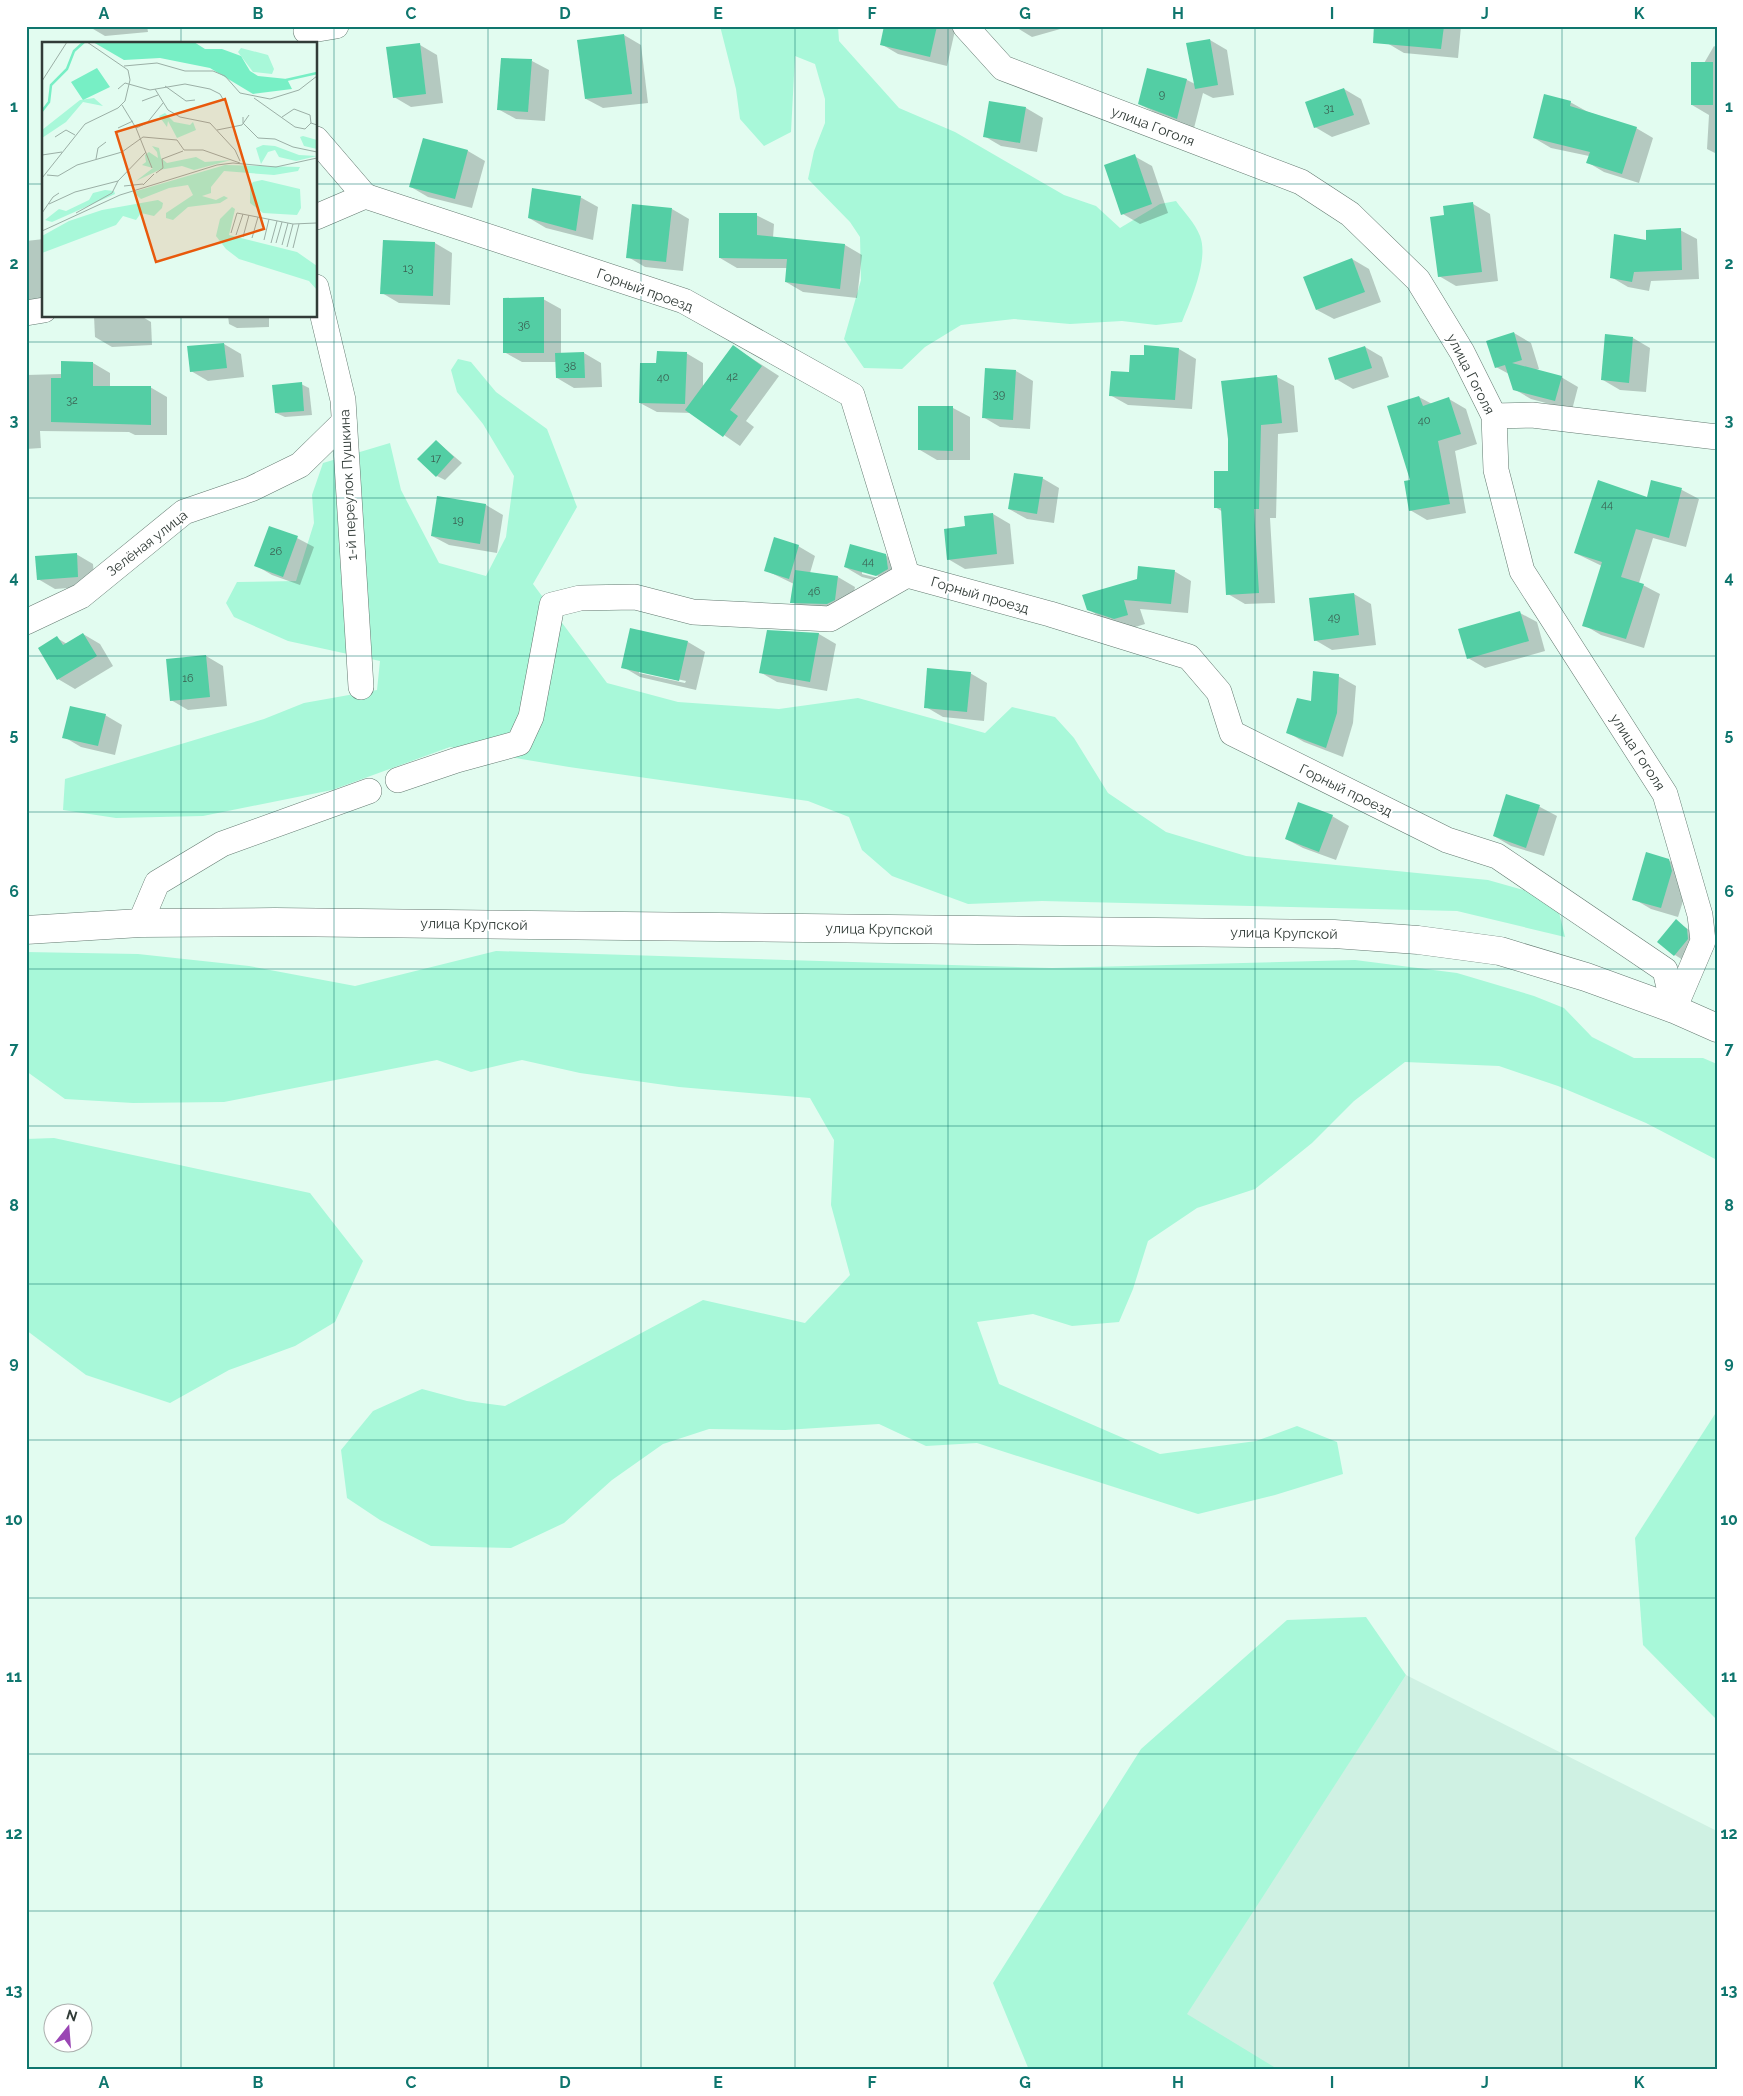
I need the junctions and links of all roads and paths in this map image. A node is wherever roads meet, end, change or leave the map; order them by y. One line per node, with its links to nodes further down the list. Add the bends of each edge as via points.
1 (336, 26): 3 (street)
2 (965, 26): 10 (street, улица Гоголя, via 1003,68 1301,182 1350,214 1418,280 1462,352)
3 (306, 34)
4 (318, 141): 5 (street)
5 (365, 196): 6 (street); 13 (street, Горный проезд, via 684,301 852,396)
6 (318, 217)
7 (318, 295): 11 (street, 1-й переулок Пушкина, via 336,363)
8 (42, 310): 9 (street)
9 (26, 313)
10 (1494, 416): 12 (street, via 1532,415); 20 (street, улица Гоголя, via 1496,470 1522,571 1665,794 1678,835 1700,914 1704,941)
11 (344, 422): 14 (street, Зелёная улица, via 300,465 250,488 184,512 81,596); 15 (street, 1-й переулок Пушкина)
12 (1717, 437)
13 (908, 575): 16 (street, via 830,619 693,612 635,597 580,598 552,605 531,716 519,743); 20 (street, Горный проезд, via 1189,657 1219,692 1232,733 1447,840 1497,856 1665,970)
14 (26, 622)
15 (361, 687)
16 (398, 780)
17 (369, 791): 18 (street, via 222,844 157,883)
18 (140, 923): 19 (street, улица Крупской); 20 (street, улица Крупской, via 304,922 1334,934 1418,940 1500,951 1586,977)
19 (26, 930)
20 (1674, 1010): 21 (street, улица Крупской)
21 (1717, 1028)

